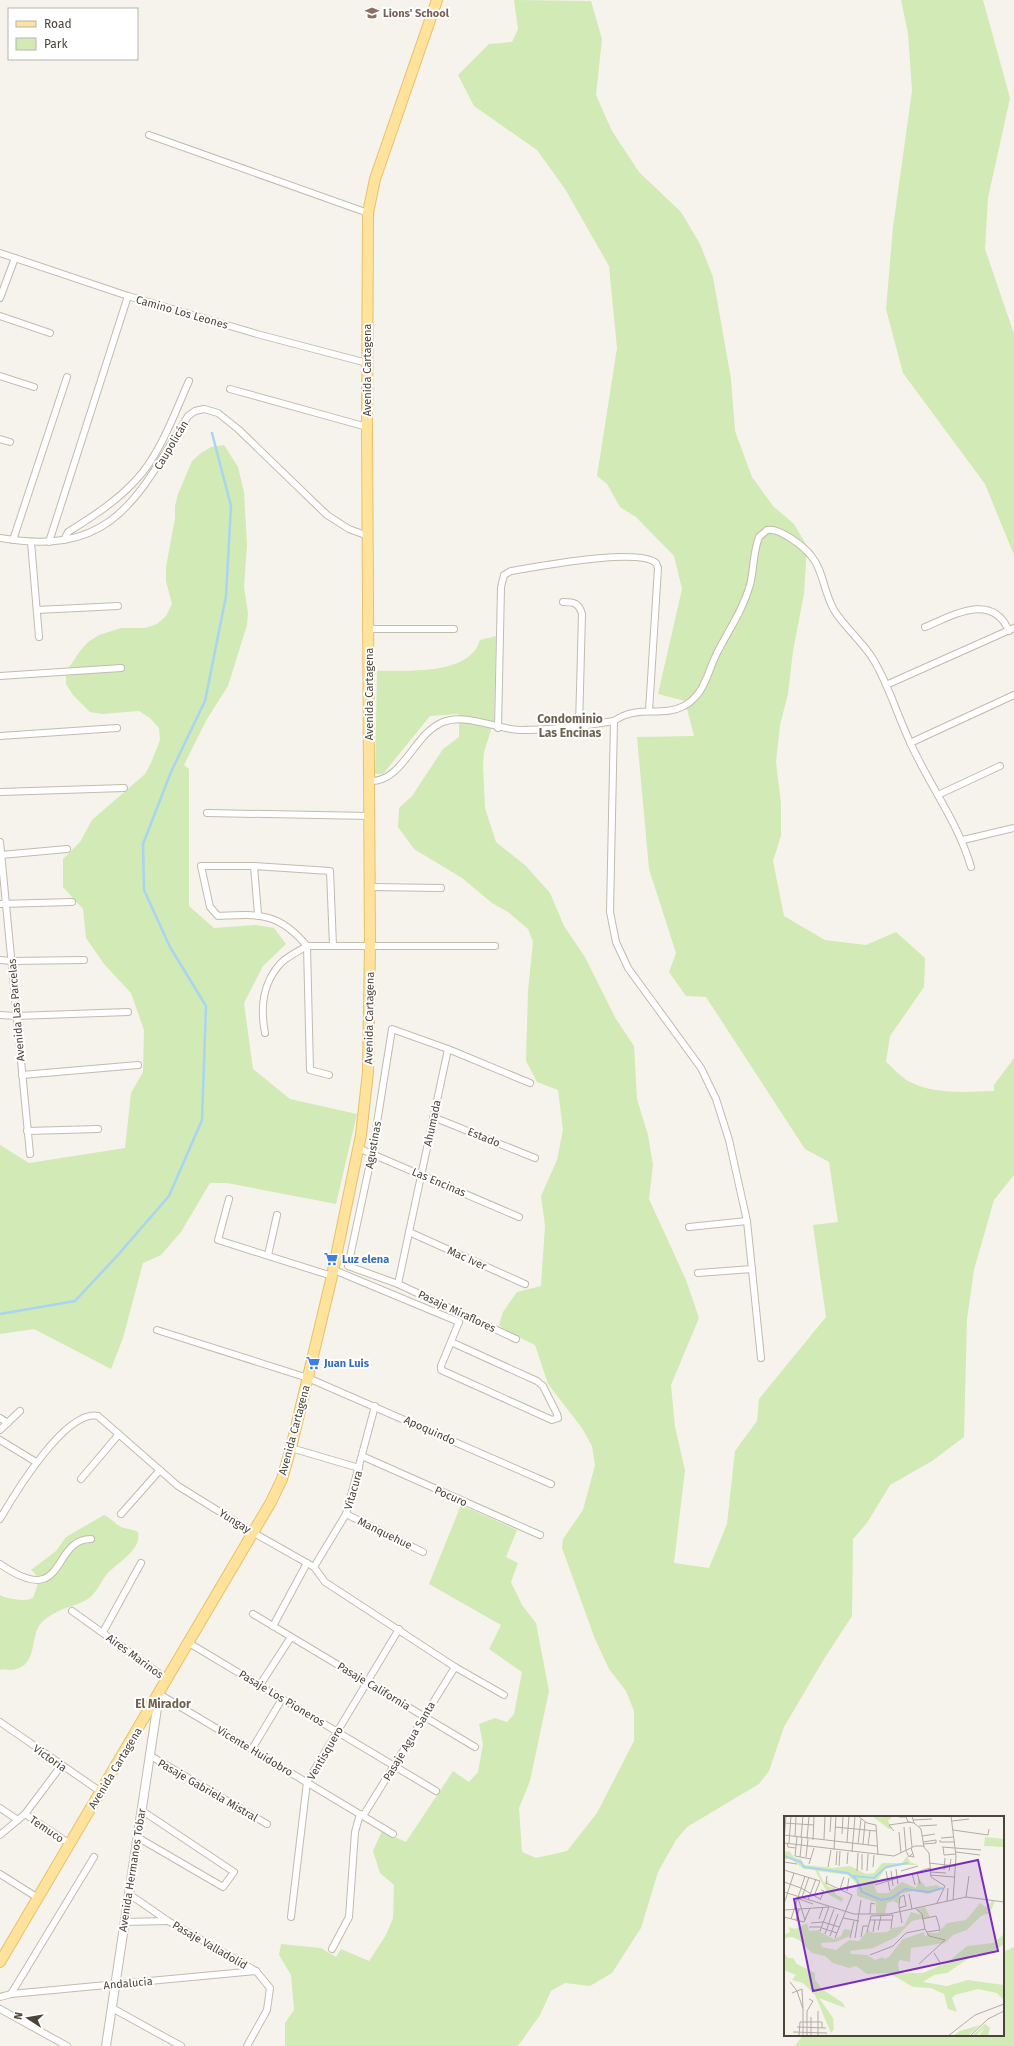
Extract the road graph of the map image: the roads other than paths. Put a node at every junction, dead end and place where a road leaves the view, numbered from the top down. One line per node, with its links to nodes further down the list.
1 (436, 0): 3 (main road, Avenida Cartagena)
2 (149, 135): 3 (street)
3 (368, 213): 10 (main road, Avenida Cartagena)
4 (0, 253): 5 (street, Camino Los Leones)
5 (15, 258): 6 (street, Camino Los Leones); 7 (street)
6 (128, 296): 10 (street, Camino Los Leones); 24 (street)
7 (0, 298)
8 (0, 316): 9 (street)
9 (50, 333)
10 (367, 363): 16 (main road, Avenida Cartagena)
11 (0, 376): 14 (street)
12 (67, 377): 21 (street)
13 (189, 381): 22 (street)
14 (34, 386)
15 (230, 389): 16 (street)
16 (367, 427): 19 (main road, Avenida Cartagena)
17 (0, 439): 18 (street)
18 (10, 442)
19 (368, 536): 22 (street, Caupolicán); 29 (main road, Avenida Cartagena)
20 (0, 538): 21 (street, Caupolicán)
21 (13, 540): 23 (street, Caupolicán)
22 (64, 540): 24 (street, Caupolicán)
23 (31, 542): 24 (street, Caupolicán); 27 (street)
24 (49, 542)
25 (563, 602): 39 (street)
26 (118, 606): 27 (street)
27 (37, 610): 32 (street)
28 (924, 628): 31 (street)
29 (369, 629): 30 (street); 45 (main road, Avenida Cartagena)
30 (454, 629)
31 (1011, 630): 35 (street)
32 (39, 637)
33 (121, 668): 34 (street)
34 (0, 676)
35 (886, 685): 37 (street); 43 (street)
36 (1014, 694): 43 (street)
37 (649, 711): 38 (street); 41 (street)
38 (614, 721): 39 (street); 90 (street)
39 (579, 726): 41 (street)
40 (117, 728): 42 (street)
41 (498, 728): 45 (street)
42 (0, 736)
43 (910, 743): 48 (street)
44 (1000, 766): 48 (street)
45 (369, 781): 50 (main road, Avenida Cartagena)
46 (124, 788): 47 (street)
47 (0, 792)
48 (938, 795): 52 (street)
49 (207, 813): 50 (street)
50 (370, 816): 58 (main road, Avenida Cartagena)
51 (1014, 828): 52 (street)
52 (963, 840): 57 (street)
53 (0, 842): 55 (street, Avenida Las Parcelas)
54 (67, 849): 55 (street)
55 (1, 855): 61 (street, Avenida Las Parcelas)
56 (254, 866): 62 (street); 62 (street); 64 (street)
57 (971, 867)
58 (370, 887): 59 (street); 66 (main road, Avenida Cartagena)
59 (441, 888)
60 (72, 902): 61 (street)
61 (3, 905): 69 (street, Avenida Las Parcelas)
62 (258, 914): 63 (street)
63 (307, 946): 64 (street); 73 (street); 76 (street)
64 (333, 946): 66 (street)
65 (495, 946): 66 (street)
66 (370, 947): 82 (main road, Avenida Cartagena)
67 (0, 960): 69 (street)
68 (84, 960): 69 (street)
69 (11, 962): 72 (street, Avenida Las Parcelas)
70 (128, 1012): 72 (street)
71 (0, 1014): 72 (street)
72 (16, 1016): 77 (street, Avenida Las Parcelas)
73 (265, 1033)
74 (448, 1049): 78 (street); 79 (street, Ahumada); 84 (street, Agustinas)
75 (138, 1065): 77 (street)
76 (329, 1075)
77 (22, 1076): 81 (street, Avenida Las Parcelas)
78 (530, 1084)
79 (433, 1116): 85 (street, Estado); 86 (street, Ahumada)
80 (98, 1129): 81 (street)
81 (27, 1131): 83 (street, Avenida Las Parcelas)
82 (358, 1148): 84 (street, Las Encinas); 95 (main road, Avenida Cartagena)
83 (30, 1154)
84 (372, 1154): 86 (street, Las Encinas); 97 (street, Agustinas)
85 (535, 1158)
86 (422, 1175): 89 (street, Las Encinas); 92 (street, Ahumada)
87 (229, 1199): 93 (street)
88 (277, 1215): 93 (street)
89 (519, 1217)
90 (747, 1221): 91 (street); 94 (street)
91 (689, 1227)
92 (409, 1232): 97 (street, Ahumada); 98 (street, Mac Iver)
93 (268, 1255): 95 (street)
94 (752, 1269): 96 (street); 102 (street)
95 (333, 1273): 101 (street); 103 (main road, Avenida Cartagena)
96 (698, 1273)
97 (398, 1284): 100 (street, Pasaje Miraflores)
98 (525, 1284)
99 (156, 1330): 103 (street, Apoquindo)
100 (516, 1339)
101 (451, 1342): 101 (street)
102 (761, 1358)
103 (308, 1378): 104 (street, Apoquindo); 111 (main road, Avenida Cartagena)
104 (375, 1406): 112 (street, Vitacura); 117 (street, Apoquindo)
105 (20, 1412): 107 (street)
106 (0, 1418): 107 (street)
107 (8, 1423): 108 (street)
108 (0, 1430)
109 (119, 1434): 113 (street, Yungay); 115 (street, Yungay); 116 (street)
110 (0, 1440): 113 (street)
111 (291, 1448): 114 (street); 121 (main road, Avenida Cartagena)
112 (362, 1456): 114 (street, Vitacura); 122 (street, Pocuro)
113 (36, 1462): 120 (street, Yungay)
114 (359, 1468): 119 (street, Vitacura)
115 (160, 1470): 118 (street); 121 (street, Yungay)
116 (81, 1479)
117 (551, 1484)
118 (121, 1514)
119 (346, 1514): 124 (street, Manquehue); 128 (street, Vitacura)
120 (0, 1519)
121 (254, 1533): 126 (street, Yungay); 135 (main road, Avenida Cartagena)
122 (540, 1535)
123 (91, 1539): 127 (street)
124 (423, 1552)
125 (141, 1563): 133 (street, Aires Marinos)
126 (307, 1563): 128 (street, Yungay); 131 (street)
127 (0, 1564)
128 (314, 1567): 132 (street, Yungay)
129 (72, 1611): 133 (street, Aires Marinos)
130 (254, 1614): 131 (street, Pasaje California)
131 (273, 1626): 134 (street, Pasaje California)
132 (399, 1629): 136 (street, Yungay); 138 (street, Ventisquero)
133 (104, 1632): 137 (street, Aires Marinos)
134 (291, 1636): 138 (street, Pasaje California); 139 (street)
135 (189, 1643): 137 (main road, Avenida Cartagena); 139 (street, Pasaje Los Pioneros)
136 (455, 1667): 141 (street, Yungay); 143 (street, Pasaje Agua Santa)
137 (168, 1679): 140 (main road, Avenida Cartagena)
138 (367, 1682): 143 (street, Pasaje California); 145 (street, Ventisquero)
139 (260, 1685): 142 (street, Pasaje Los Pioneros)
140 (159, 1694): 147 (street, Vicente Huidobro); 148 (street, Avenida Hermanos Tobar); 153 (main road, Avenida Cartagena)
141 (504, 1695)
142 (282, 1699): 145 (street, Pasaje Los Pioneros); 147 (street)
143 (424, 1716): 146 (street, Pasaje California); 150 (street, Pasaje Agua Santa)
144 (0, 1722): 149 (street, Victoria)
145 (337, 1731): 150 (street, Pasaje Los Pioneros); 151 (street, Ventisquero)
146 (476, 1747)
147 (252, 1749): 151 (street, Vicente Huidobro)
148 (149, 1755): 155 (street, Avenida Hermanos Tobar); 159 (street, Pasaje Gabriela Mistral)
149 (61, 1766): 153 (street, Victoria); 156 (street)
150 (395, 1766): 152 (street, Pasaje Los Pioneros); 157 (street, Pasaje Agua Santa)
151 (307, 1782): 157 (street, Vicente Huidobro); 168 (street, Ventisquero)
152 (436, 1790)
153 (101, 1792): 163 (main road, Avenida Cartagena)
154 (0, 1808): 158 (street, Temuco)
155 (141, 1810): 162 (street, Avenida Hermanos Tobar); 162 (street)
156 (25, 1814): 158 (street); 163 (street, Temuco)
157 (362, 1815): 160 (street, Vicente Huidobro); 171 (street, Pasaje Agua Santa)
158 (18, 1820): 161 (street)
159 (267, 1824)
160 (393, 1834)
161 (0, 1835)
162 (137, 1837): 166 (street, Avenida Hermanos Tobar)
163 (70, 1844): 167 (main road, Avenida Cartagena)
164 (94, 1857): 175 (street)
165 (0, 1874): 167 (street)
166 (128, 1894): 169 (street, Pasaje Valladolid); 170 (street, Avenida Hermanos Tobar)
167 (38, 1898): 172 (main road, Avenida Cartagena)
168 (291, 1917)
169 (168, 1921): 170 (street); 173 (street, Pasaje Valladolid)
170 (124, 1922): 174 (street, Avenida Hermanos Tobar)
171 (332, 1949)
172 (1, 1956)
173 (256, 1971): 174 (street, Andalucia); 184 (street, Pasaje Valladolid)
174 (115, 1984): 175 (street, Andalucia); 177 (street, Avenida Hermanos Tobar)
175 (12, 1994): 176 (street, Andalucia)
176 (0, 1997)
177 (112, 2008): 182 (street, Avenida Hermanos Tobar); 183 (street)
178 (0, 2009): 179 (street)
179 (54, 2039): 180 (street); 181 (street)
180 (50, 2046)
181 (67, 2046)
182 (106, 2046)
183 (181, 2046)
184 (247, 2046)

